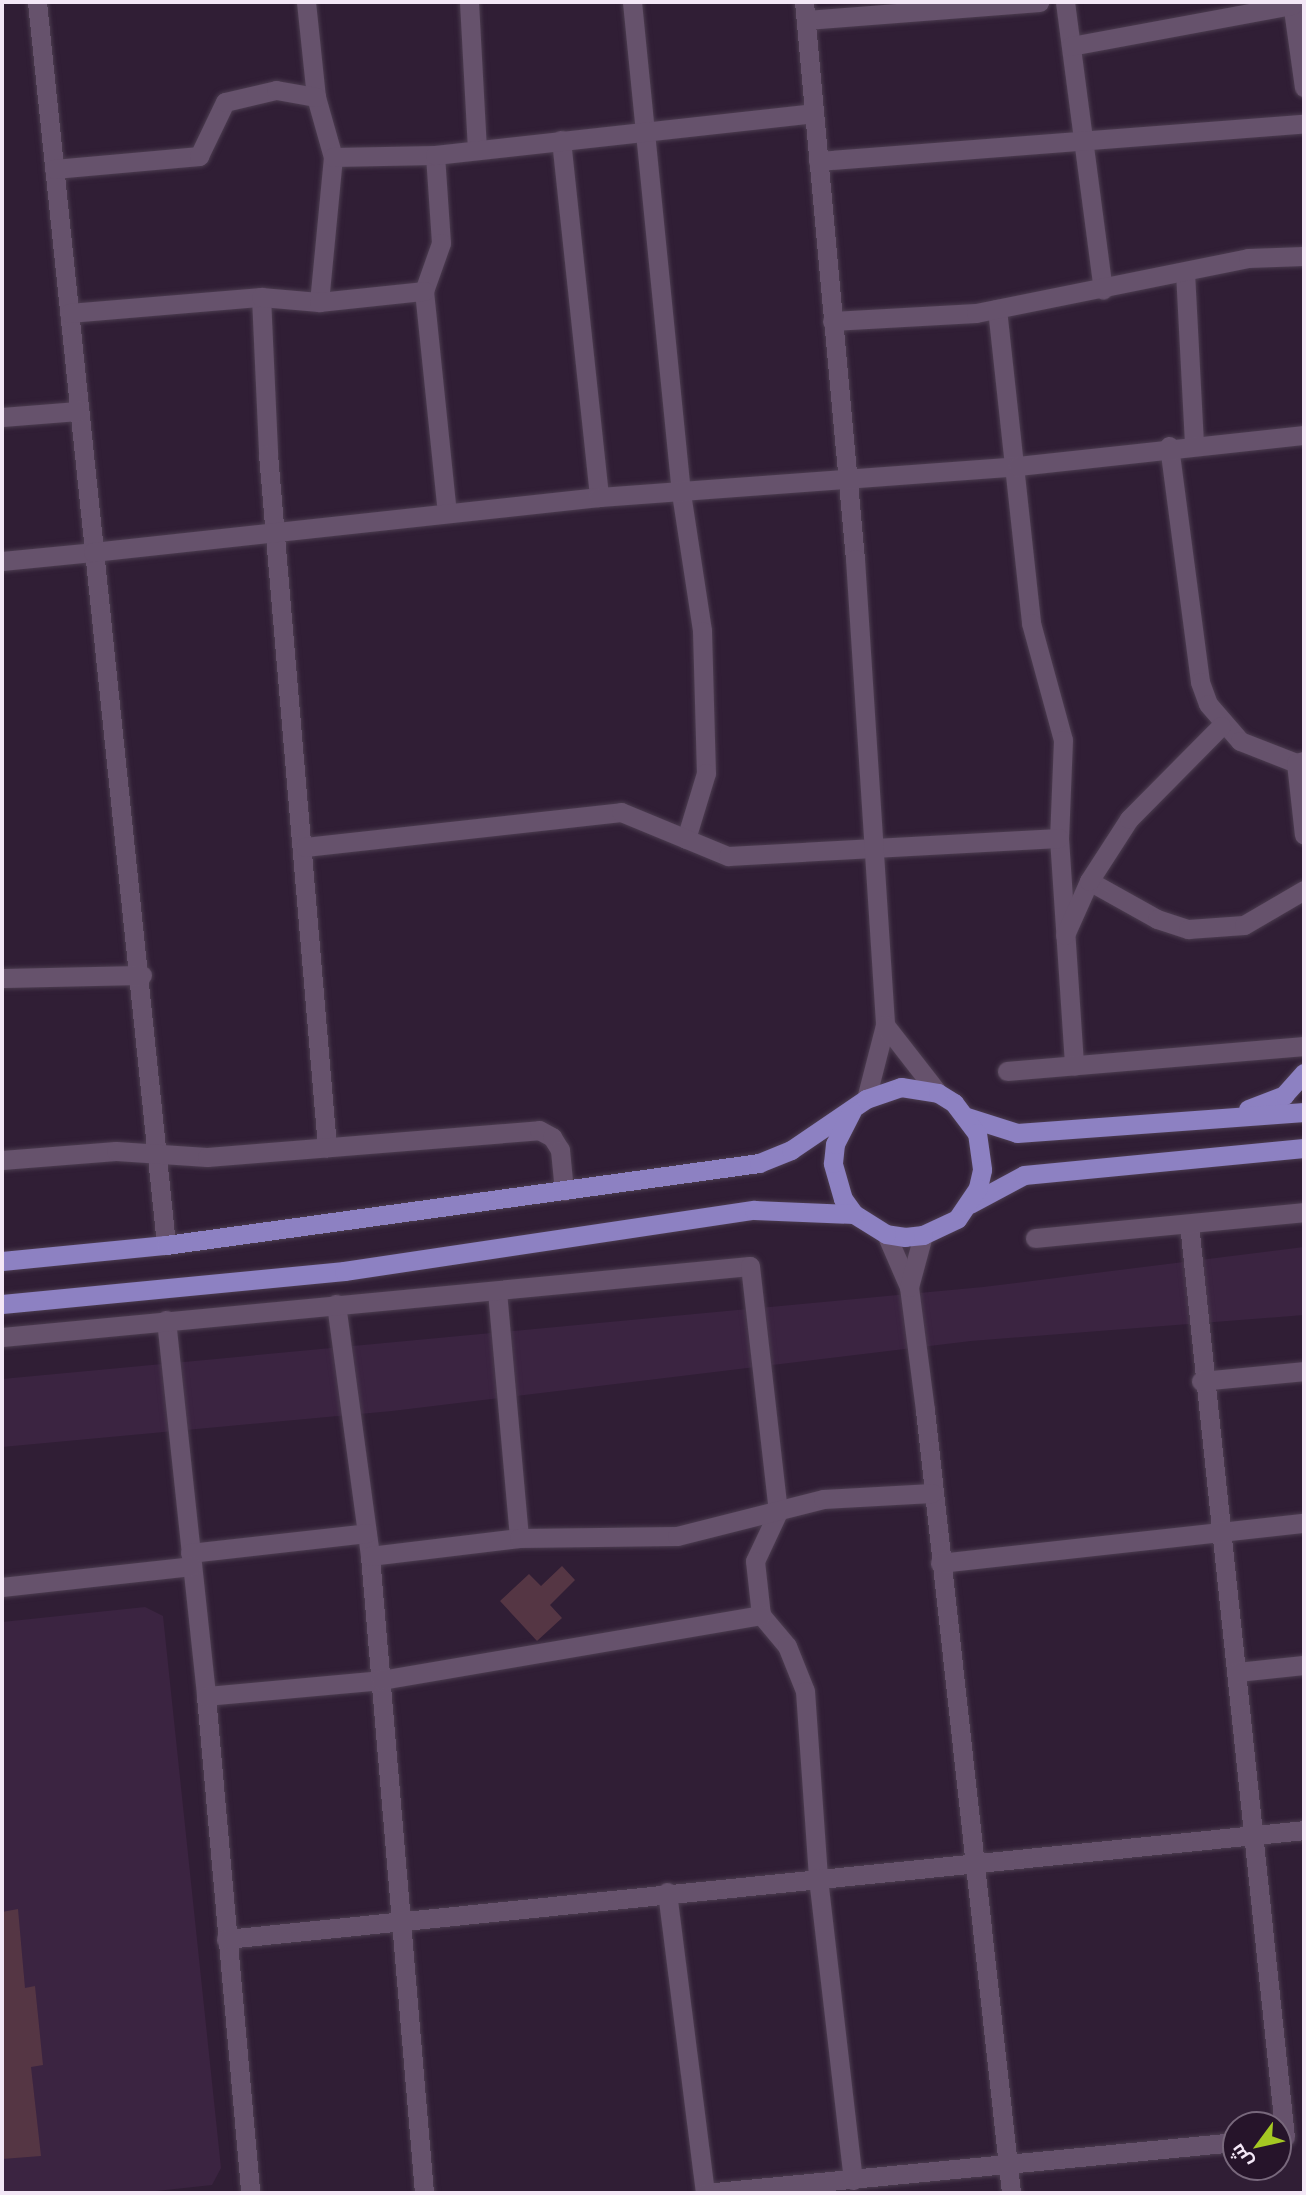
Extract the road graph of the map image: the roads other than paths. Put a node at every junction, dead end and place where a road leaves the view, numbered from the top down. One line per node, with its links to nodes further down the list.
1 (37, 2): 21 (street)
2 (306, 2): 11 (street)
3 (469, 2): 17 (street)
4 (632, 2): 14 (street)
5 (1039, 2): 8 (street)
6 (1065, 2): 9 (street)
7 (1292, 3): 9 (street); 10 (street)
8 (805, 11): 12 (street)
9 (1071, 46): 16 (street)
10 (1304, 87)
11 (316, 97): 19 (street); 21 (street)
12 (813, 113): 14 (street); 20 (street)
13 (1304, 124): 16 (street)
14 (647, 131): 15 (street); 38 (street)
15 (561, 140): 17 (street); 39 (street)
16 (1084, 145): 20 (street); 24 (street)
17 (477, 150): 18 (street)
18 (435, 155): 19 (street); 25 (street)
19 (333, 157): 27 (street)
20 (818, 161): 30 (street)
21 (54, 169): 29 (street)
22 (1304, 256): 23 (street)
23 (1185, 272): 24 (street); 34 (street)
24 (1103, 289): 28 (street)
25 (424, 291): 27 (street); 40 (street)
26 (261, 297): 27 (street); 29 (street); 41 (street)
27 (319, 302)
28 (997, 309): 30 (street); 36 (street)
29 (69, 313): 31 (street)
30 (832, 321): 37 (street)
31 (78, 411): 32 (street); 42 (street)
32 (2, 417)
33 (1304, 435): 34 (street)
34 (1194, 444): 35 (street)
35 (1169, 446): 36 (street); 44 (street)
36 (1017, 466): 37 (street); 47 (street)
37 (845, 476): 38 (street); 50 (street)
38 (681, 493): 39 (street); 48 (street)
39 (599, 497): 40 (street)
40 (447, 513): 41 (street)
41 (278, 533): 42 (street); 49 (street)
42 (93, 552): 43 (street); 54 (street)
43 (2, 561)
44 (1221, 726): 45 (street); 51 (street)
45 (1300, 762): 46 (street)
46 (1304, 835)
47 (1059, 838): 50 (street); 53 (street)
48 (686, 839): 49 (street); 50 (street)
49 (305, 847): 66 (street)
50 (871, 847): 56 (street)
51 (1089, 881): 52 (street); 53 (street)
52 (1304, 890)
53 (1063, 940): 58 (street)
54 (142, 975): 55 (street); 68 (street)
55 (2, 978)
56 (885, 1024): 61 (street); 62 (street)
57 (1304, 1045): 58 (street)
58 (1074, 1066): 59 (street)
59 (1007, 1071)
60 (1304, 1073): 65 (main road)
61 (938, 1093): 62 (main road); 64 (main road)
62 (859, 1105): 70 (main road); 73 (main road)
63 (1304, 1112): 65 (main road)
64 (967, 1117): 65 (main road); 71 (main road)
65 (1195, 1124)
66 (327, 1147): 68 (street); 70 (street)
67 (1304, 1148): 71 (main road)
68 (157, 1154): 69 (street); 78 (street)
69 (2, 1160)
70 (564, 1191): 78 (main road)
71 (969, 1205): 76 (main road)
72 (1304, 1212): 74 (street)
73 (854, 1214): 75 (main road); 82 (main road)
74 (1189, 1224): 77 (street); 87 (street)
75 (886, 1234): 76 (main road); 80 (street)
76 (923, 1235): 80 (street)
77 (1035, 1238)
78 (166, 1245): 79 (main road)
79 (2, 1261)
80 (909, 1287): 88 (street)
81 (497, 1291): 83 (street); 89 (street); 93 (street)
82 (2, 1304)
83 (336, 1304): 84 (street); 92 (street)
84 (166, 1320): 85 (street); 95 (street)
85 (2, 1337)
86 (1304, 1370): 87 (street)
87 (1201, 1381): 91 (street)
88 (932, 1493): 89 (street); 96 (street)
89 (778, 1512): 93 (street); 98 (street)
90 (1304, 1522): 91 (street)
91 (1222, 1532): 96 (street); 100 (street)
92 (367, 1533): 94 (street); 95 (street)
93 (519, 1538): 94 (street)
94 (370, 1556): 101 (street)
95 (191, 1560): 97 (street); 102 (street)
96 (940, 1563): 105 (street)
97 (2, 1587)
98 (761, 1615): 101 (street); 106 (street)
99 (1304, 1665): 100 (street)
100 (1237, 1672): 104 (street)
101 (381, 1680): 102 (street); 108 (street)
102 (206, 1696): 109 (street)
103 (1304, 1829): 104 (street)
104 (1255, 1835): 105 (street); 110 (street)
105 (974, 1863): 106 (street); 112 (street)
106 (818, 1878): 107 (street); 113 (street)
107 (667, 1892): 108 (street); 114 (street)
108 (397, 1922): 109 (street); 116 (street)
109 (226, 1939): 115 (street)
110 (1279, 2111)
111 (1222, 2143): 112 (street)
112 (1008, 2165): 113 (street); 117 (street)
113 (853, 2180): 114 (street)
114 (818, 2189)
115 (250, 2193)
116 (424, 2193)
117 (1011, 2193)

